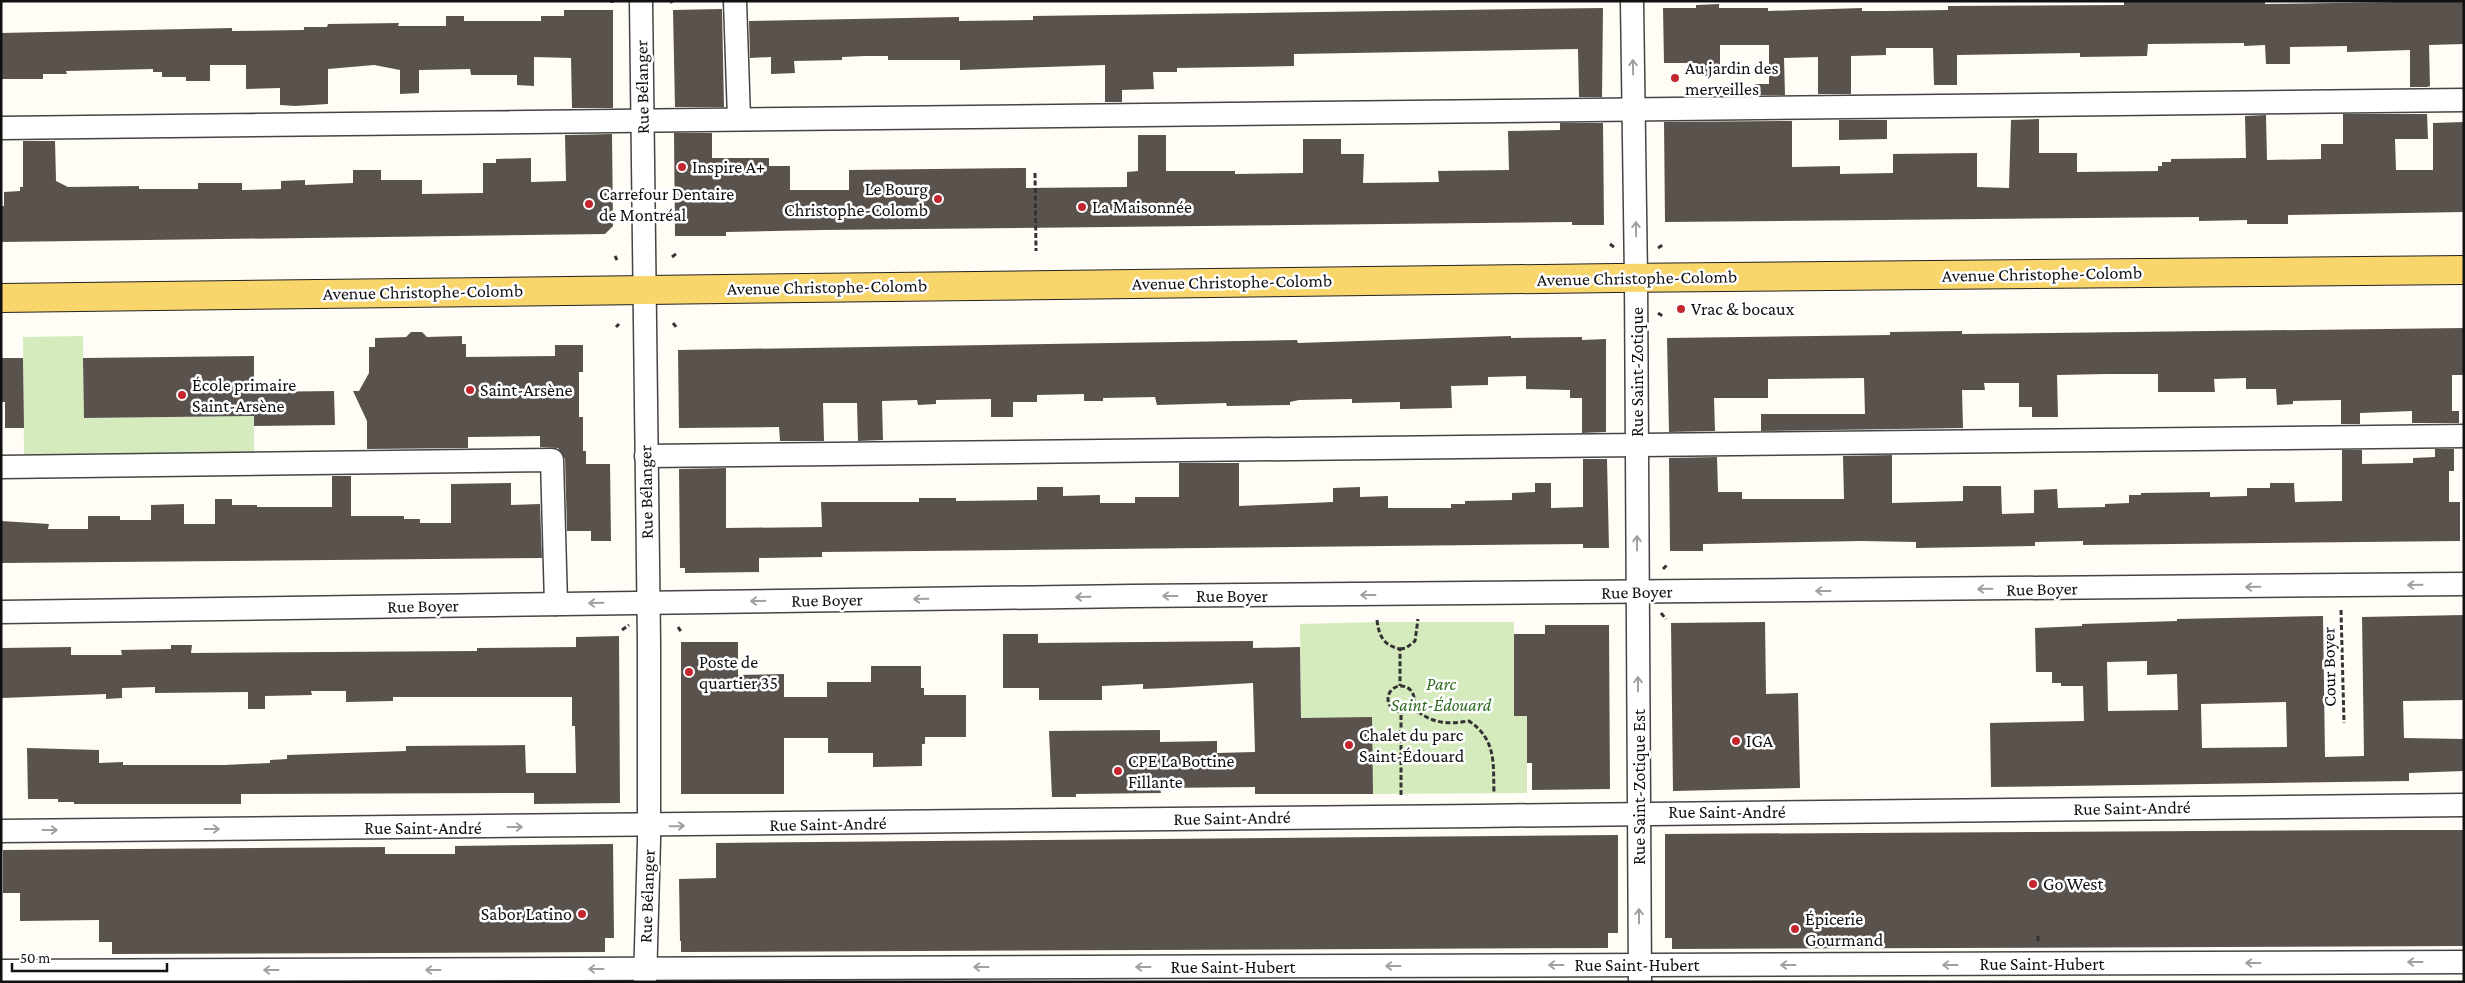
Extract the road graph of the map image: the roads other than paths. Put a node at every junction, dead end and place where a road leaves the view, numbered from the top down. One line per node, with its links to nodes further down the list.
1 (641, 1): 7 (street, Rue Bélanger)
2 (735, 1): 6 (street)
3 (1632, 1): 5 (street, Rue Saint-Zotique, one-way to 3)
4 (2464, 100): 5 (street)
5 (1634, 110): 6 (street); 10 (street, Rue Saint-Zotique, one-way to 5)
6 (739, 119): 7 (street)
7 (643, 122): 8 (street); 11 (street, Rue Bélanger)
8 (1, 128)
9 (2464, 270): 10 (main road, Avenue Christophe-Colomb)
10 (1636, 278): 11 (main road, Avenue Christophe-Colomb); 14 (street, Rue Saint-Zotique)
11 (645, 291): 12 (main road, Avenue Christophe-Colomb); 15 (street, Rue Bélanger)
12 (1, 298)
13 (2464, 436): 14 (street)
14 (1637, 445): 15 (street); 18 (street, Rue Saint-Zotique, one-way to 14)
15 (646, 456): 19 (street, Rue Bélanger)
16 (1, 467): 20 (street)
17 (2464, 584): 18 (street, Rue Boyer, one-way to 18)
18 (1638, 592): 19 (street, Rue Boyer, one-way to 19); 23 (street, Rue Saint-Zotique Est, one-way to 18)
19 (648, 602): 20 (street, Rue Boyer, one-way to 20); 24 (street, Rue Bélanger)
20 (556, 604): 21 (street, Rue Boyer)
21 (1, 612)
22 (2464, 805): 23 (street, Rue Saint-André)
23 (1639, 813): 24 (street, Rue Saint-André, one-way to 23); 28 (street, Rue Saint-Zotique Est, one-way to 23)
24 (649, 827): 25 (street, Rue Saint-André, one-way to 24); 29 (street, Rue Bélanger)
25 (1, 831)
26 (2464, 962): 28 (street, Rue Saint-Hubert, one-way to 28)
27 (1, 971): 29 (street, Rue Saint-Hubert, one-way to 27)
28 (1640, 973): 29 (street, Rue Saint-Hubert, one-way to 29)
29 (645, 975)

